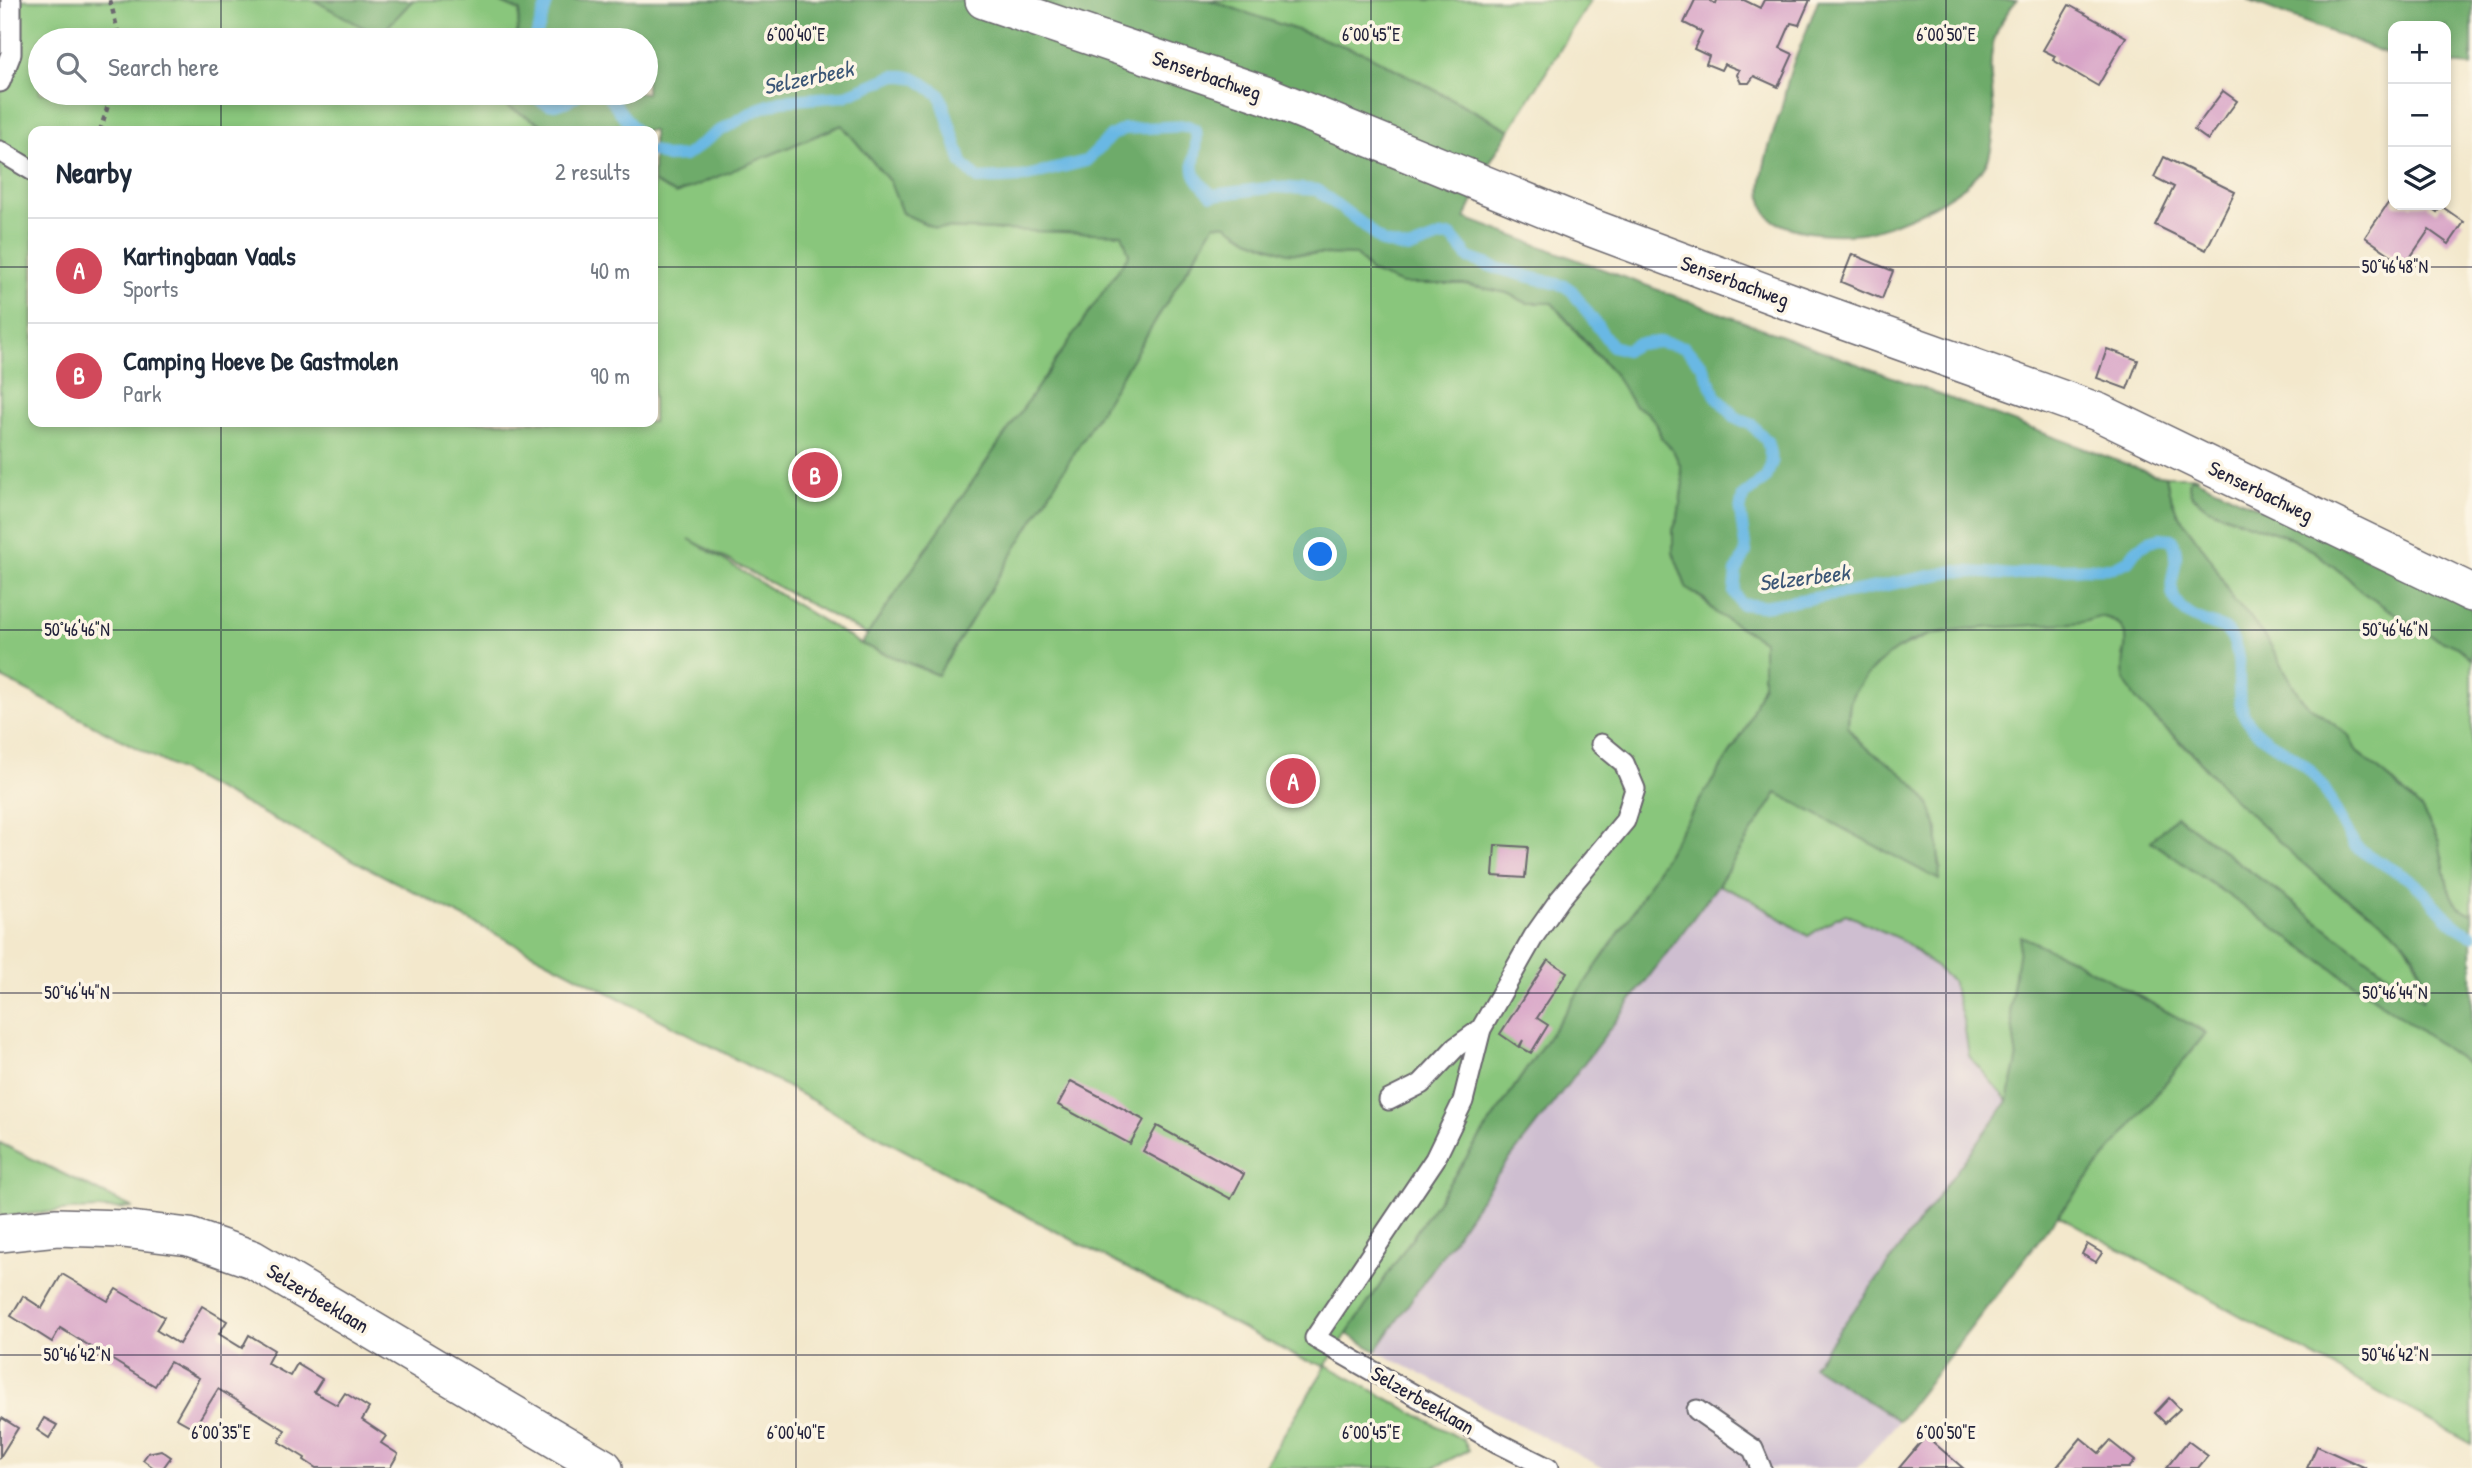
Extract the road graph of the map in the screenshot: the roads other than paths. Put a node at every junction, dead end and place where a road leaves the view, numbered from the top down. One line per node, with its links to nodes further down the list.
1 (11, 0): 3 (lane)
2 (984, 0): 6 (street, Senserbachweg)
3 (0, 82)
4 (0, 151): 5 (lane)
5 (28, 168)
6 (2472, 593)
7 (1601, 744): 8 (lane)
8 (1480, 1029): 9 (lane); 13 (lane, Selzerbeeklaan)
9 (1389, 1100)
10 (0, 1233): 12 (street, Selzerbeeklaan)
11 (1697, 1409): 14 (lane)
12 (604, 1468)
13 (1548, 1468)
14 (1761, 1468)

